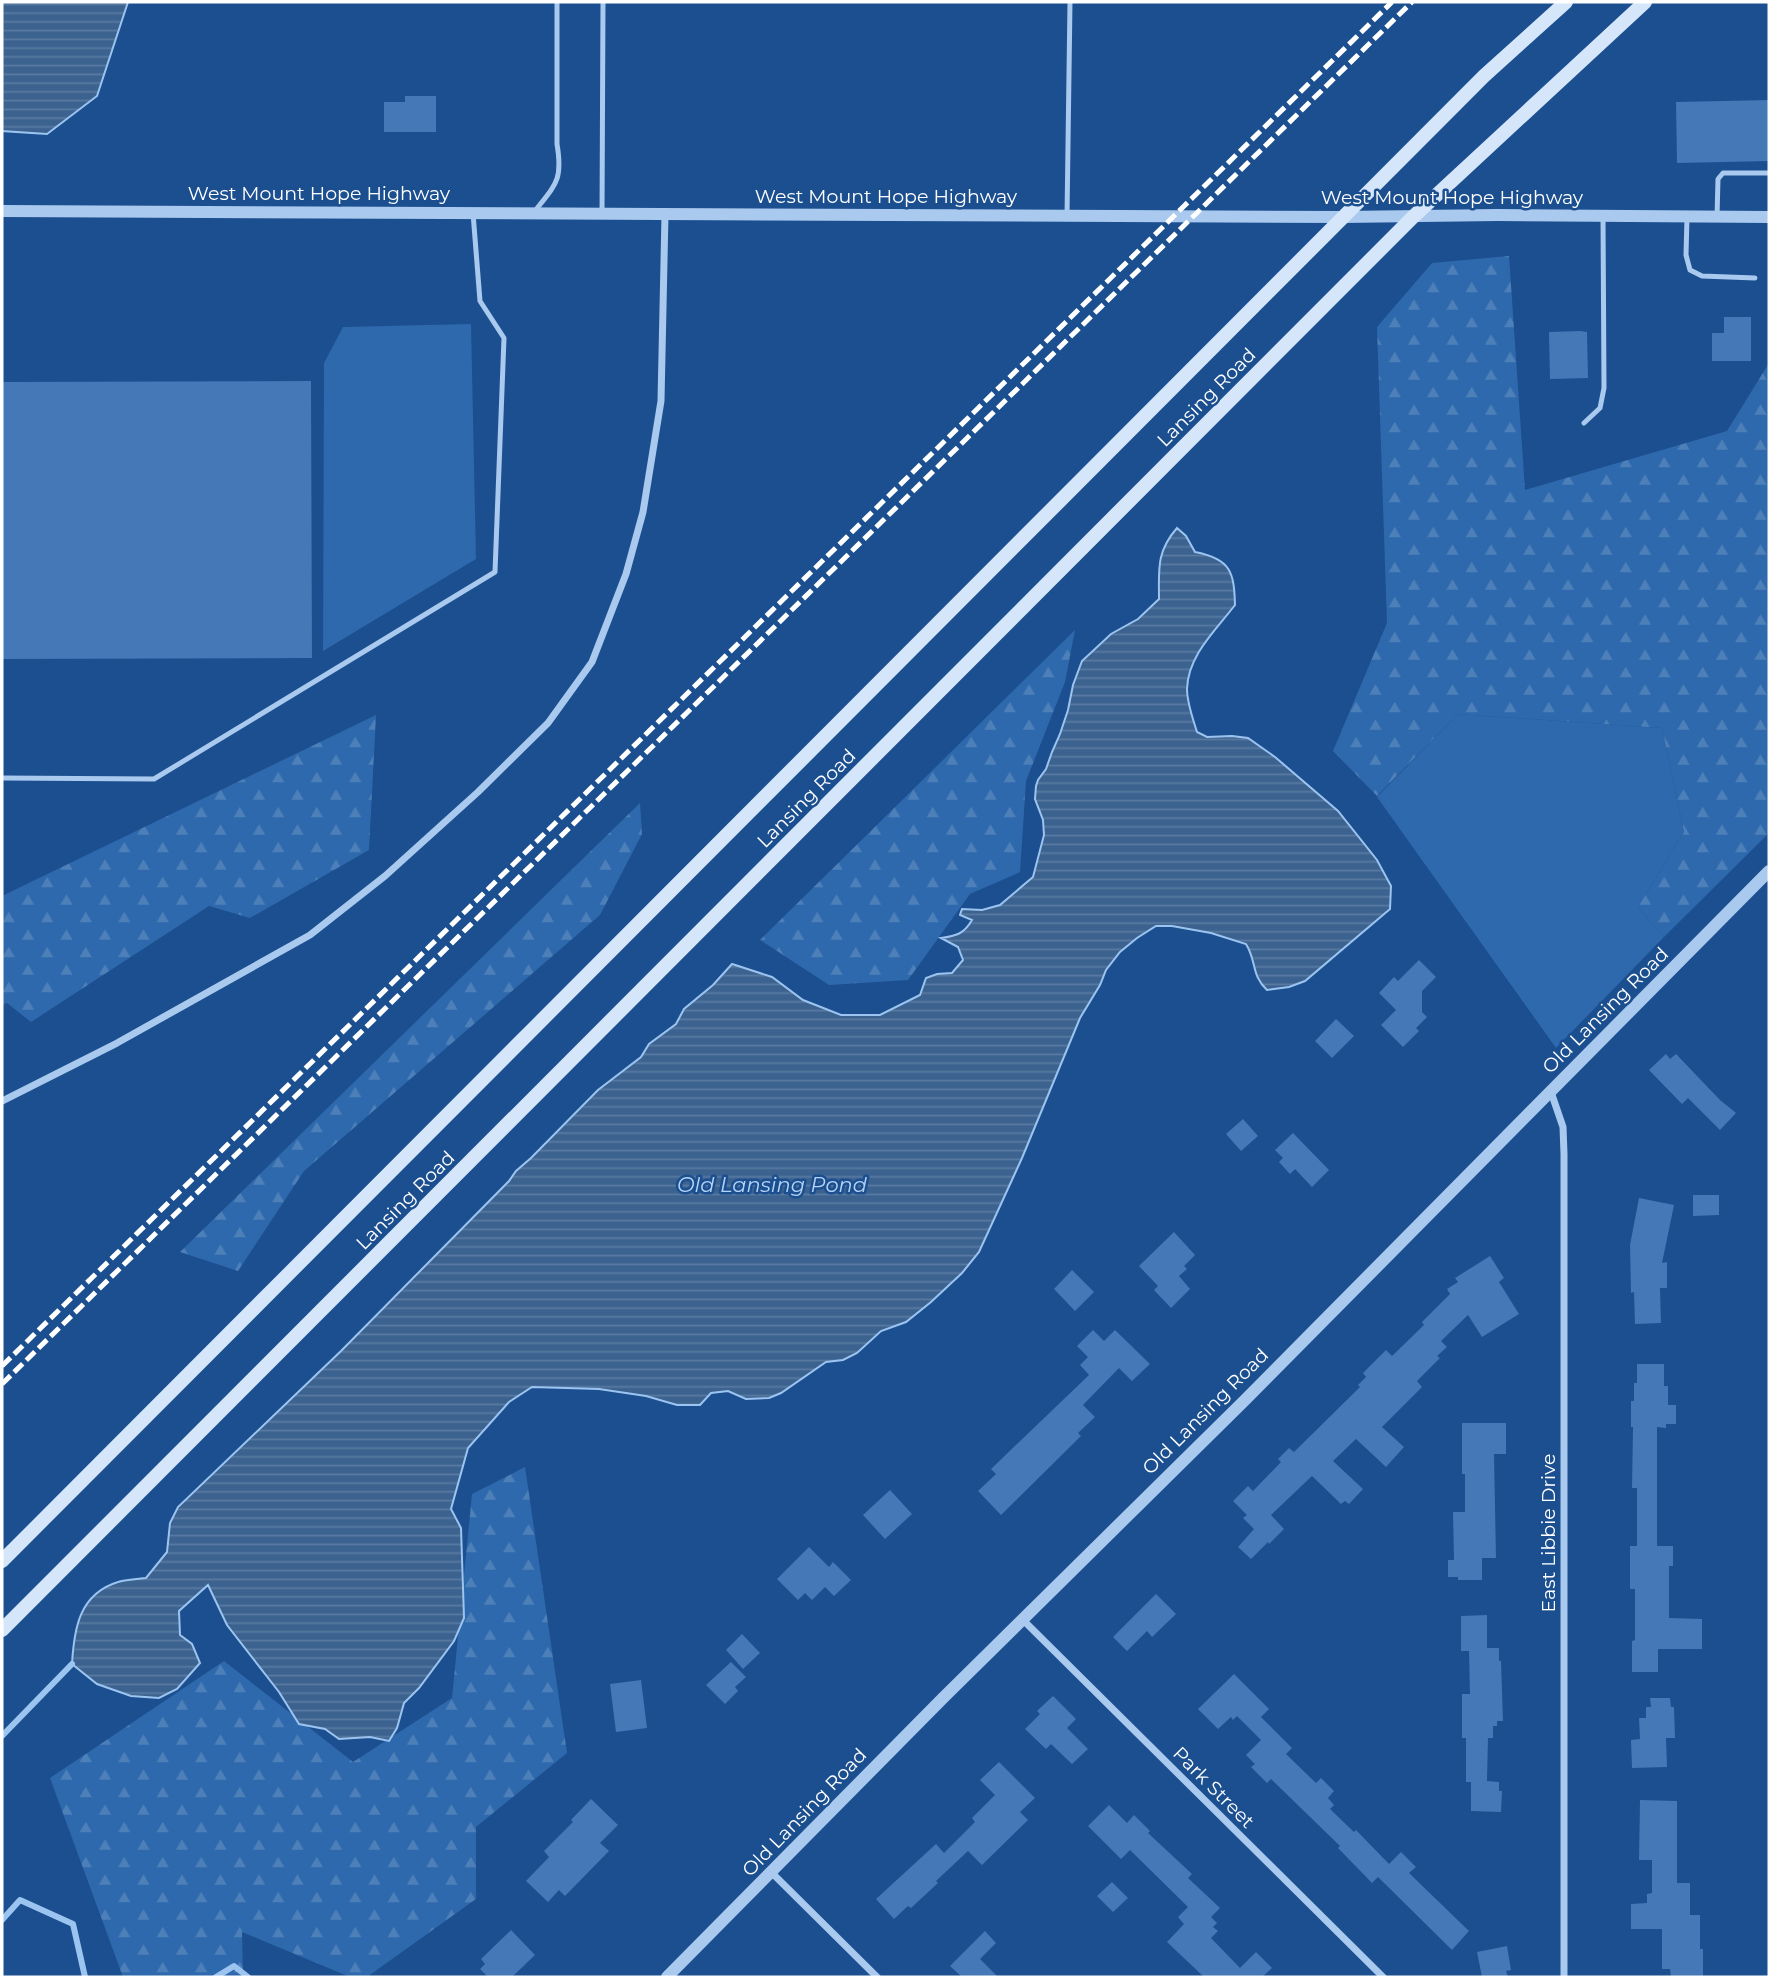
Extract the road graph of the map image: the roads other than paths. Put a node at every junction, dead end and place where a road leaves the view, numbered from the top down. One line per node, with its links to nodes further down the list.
1 (557, 2): 9 (lane)
2 (603, 2): 10 (lane)
3 (1070, 2): 12 (lane)
4 (1566, 2): 15 (main road, Lansing Road)
5 (1645, 2): 13 (main road, Lansing Road)
6 (1769, 173): 17 (lane)
7 (2, 211): 8 (street, West Mount Hope Highway)
8 (473, 213): 9 (street, West Mount Hope Highway); 21 (lane)
9 (533, 214): 10 (street, West Mount Hope Highway)
10 (602, 214): 11 (street, West Mount Hope Highway)
11 (665, 215): 12 (street, West Mount Hope Highway); 24 (street)
12 (1067, 216): 15 (street, West Mount Hope Highway)
13 (1414, 216): 14 (street, West Mount Hope Highway); 15 (street, West Mount Hope Highway); 27 (main road, Lansing Road)
14 (1603, 216): 16 (street, West Mount Hope Highway); 20 (lane)
15 (1343, 217): 25 (main road, Lansing Road)
16 (1687, 217): 17 (street, West Mount Hope Highway); 19 (lane)
17 (1717, 217): 18 (street, West Mount Hope Highway)
18 (1769, 218)
19 (1755, 278)
20 (1584, 423)
21 (2, 778)
22 (1769, 871): 23 (street, Old Lansing Road)
23 (1552, 1091): 26 (street, Old Lansing Road); 32 (street, East Libbie Drive)
24 (2, 1101)
25 (2, 1561)
26 (1022, 1619): 28 (street, Old Lansing Road); 31 (street, Park Street)
27 (2, 1630)
28 (771, 1872): 29 (street, Old Lansing Road); 30 (street)
29 (667, 1977)
30 (877, 1977)
31 (1383, 1977)
32 (1564, 1977)

